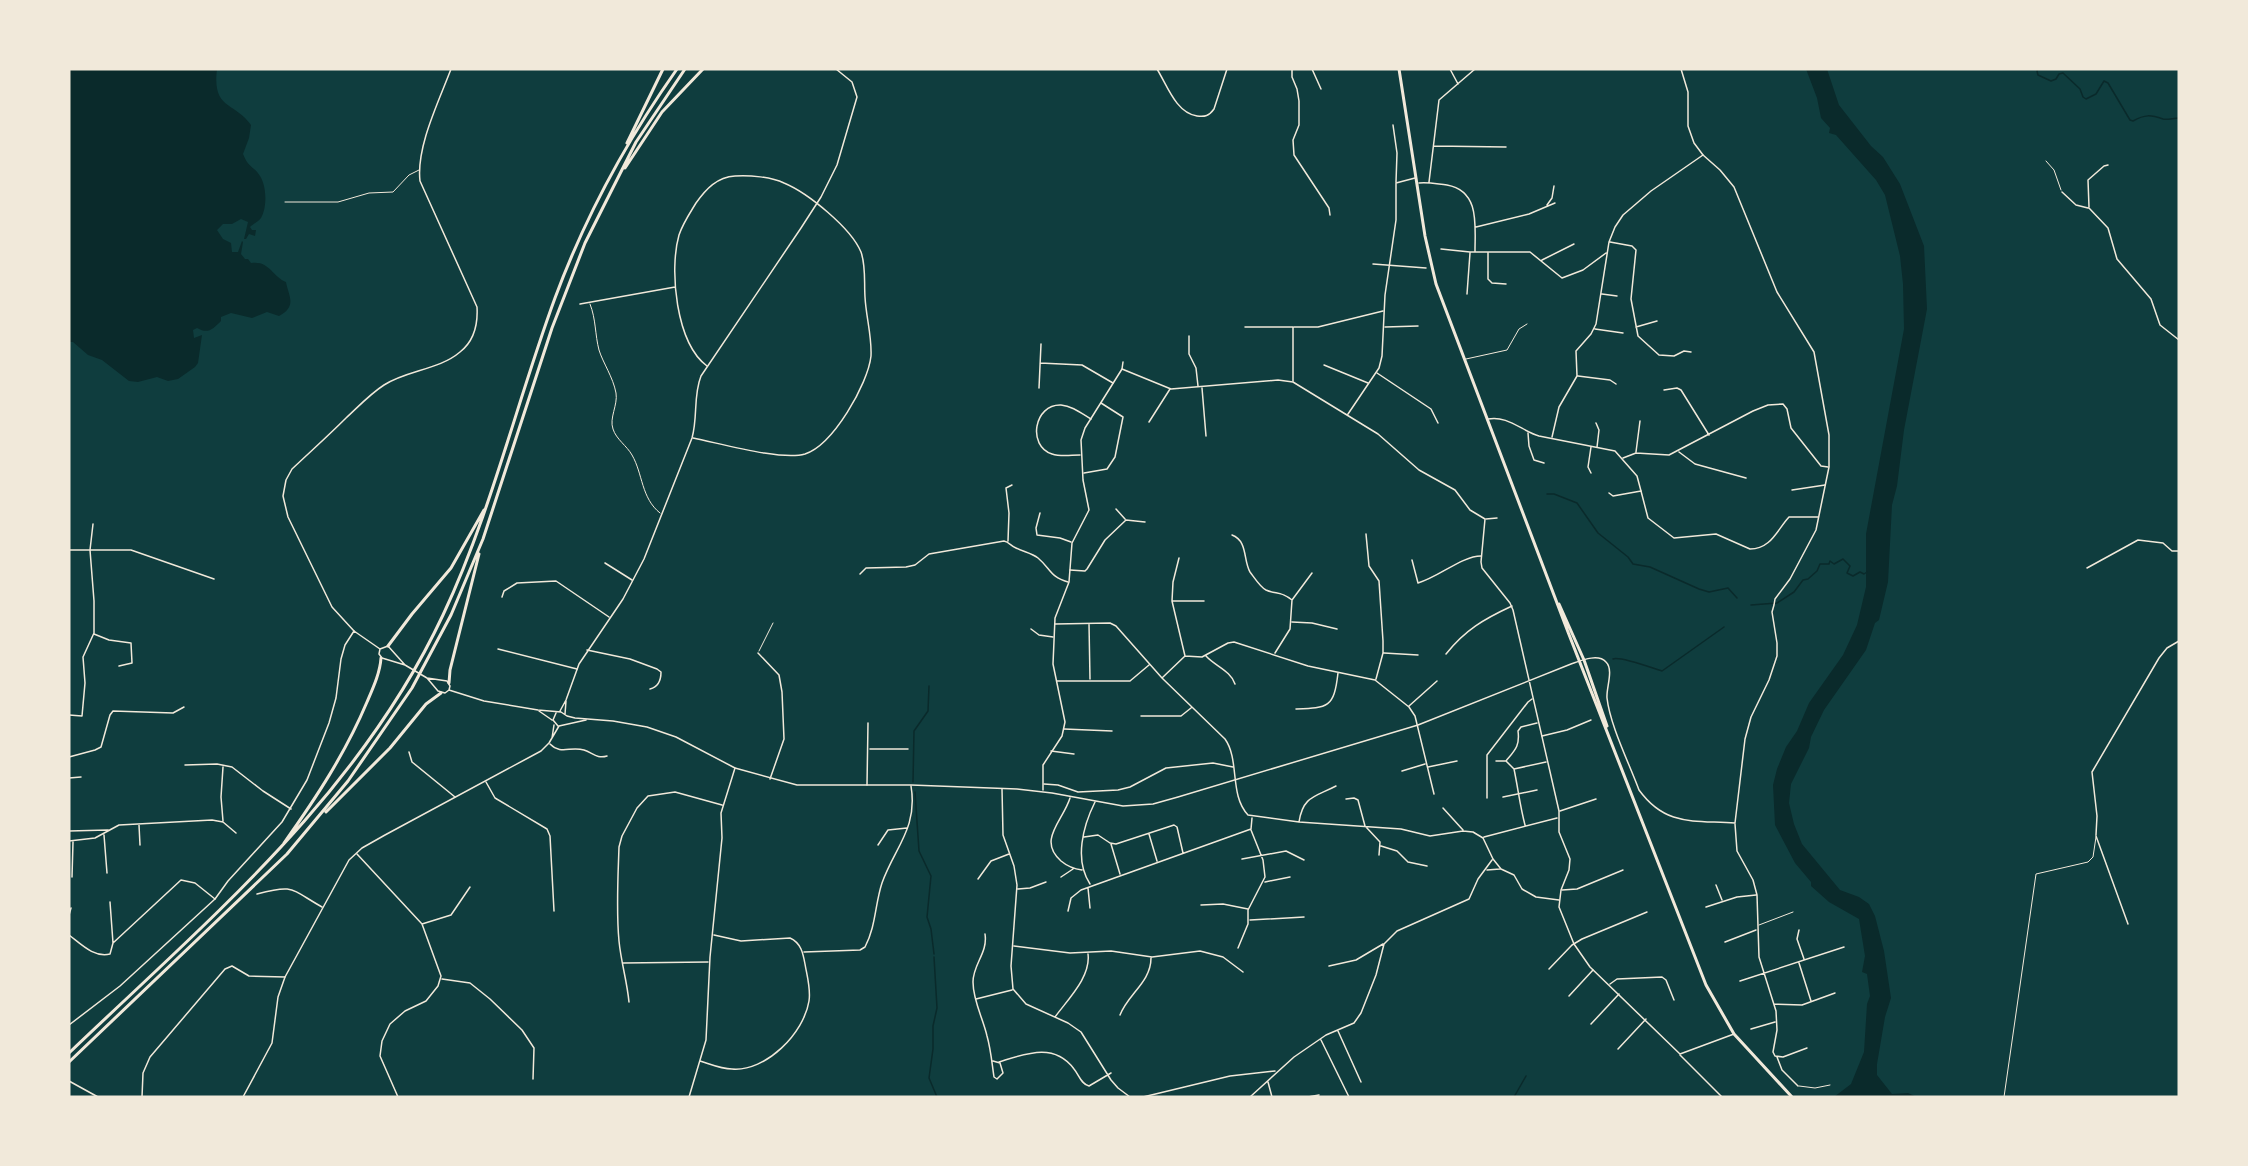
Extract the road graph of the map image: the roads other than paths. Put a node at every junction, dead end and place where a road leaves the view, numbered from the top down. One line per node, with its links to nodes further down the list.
1 (450, 69): 24 (street)
2 (663, 69): 25 (highway)
3 (676, 69): 25 (highway)
4 (685, 69): 31 (highway)
5 (703, 69): 31 (highway)
6 (836, 69): 15 (street)
7 (1157, 69): 8 (street)
8 (1227, 69)
9 (1292, 69): 38 (street)
10 (1312, 69): 17 (street)
11 (1399, 69): 26 (highway)
12 (1450, 69): 16 (street)
13 (1475, 69): 16 (street)
14 (1681, 69): 21 (street)
15 (841, 70): 35 (street)
16 (1458, 85): 19 (street)
17 (1321, 89)
18 (1393, 125): 28 (street)
19 (1433, 146): 20 (street); 27 (street)
20 (1506, 147)
21 (1703, 155): 40 (street); 109 (street)
22 (2046, 161): 32 (lane)
23 (2108, 165): 37 (street)
24 (419, 170): 33 (lane); 159 (street)
25 (613, 171): 118 (highway)
26 (1416, 178): 28 (street); 29 (highway)
27 (1429, 182): 29 (street); 39 (street)
28 (1396, 183): 49 (street)
29 (1416, 184): 72 (highway)
30 (1554, 186): 36 (street)
31 (611, 190): 130 (highway)
32 (2061, 192): 37 (street)
33 (285, 202)
34 (1555, 203): 36 (street)
35 (815, 204): 52 (street); 76 (street); 100 (street)
36 (1547, 206): 39 (street)
37 (2089, 208): 69 (street)
38 (1330, 215)
39 (1475, 227): 44 (street)
40 (1609, 242): 46 (street); 65 (street)
41 (1574, 244): 47 (street)
42 (1441, 249): 43 (street)
43 (1470, 252): 44 (street); 53 (street)
44 (1475, 252): 45 (street)
45 (1488, 252): 47 (street); 51 (street)
46 (1607, 253): 47 (street); 54 (street)
47 (1541, 261)
48 (1372, 264): 49 (street)
49 (1390, 265): 50 (street); 58 (street)
50 (1426, 268)
51 (1506, 284)
52 (676, 287): 56 (street); 76 (street)
53 (1467, 294)
54 (1601, 294): 55 (street); 66 (street)
55 (1617, 296)
56 (590, 303): 57 (street); 121 (lane)
57 (580, 304)
58 (1384, 311): 63 (street); 64 (street)
59 (1657, 321): 65 (street)
60 (1527, 324): 72 (lane)
61 (1418, 326): 64 (street)
62 (1245, 327): 63 (street)
63 (1293, 327): 80 (street)
64 (1384, 327): 78 (street)
65 (1635, 327): 71 (street)
66 (1594, 329): 67 (street); 79 (street)
67 (1623, 333)
68 (1190, 336): 84 (street)
69 (2179, 340)
70 (1041, 344): 74 (street)
71 (1691, 352)
72 (1464, 359): 92 (highway)
73 (1123, 362): 77 (street)
74 (1040, 363): 82 (street); 86 (street)
75 (1324, 365): 81 (street)
76 (707, 366): 100 (street)
77 (1122, 369): 82 (street); 87 (street)
78 (1376, 372): 81 (street); 95 (street)
79 (1577, 376): 83 (street); 101 (street)
80 (1293, 382): 85 (street); 90 (street)
81 (1369, 383): 90 (street)
82 (1113, 384): 89 (street)
83 (1616, 384)
84 (1198, 387): 85 (street); 87 (street)
85 (1202, 387): 99 (street)
86 (1039, 388)
87 (1171, 389): 94 (street)
88 (1664, 390): 98 (street)
89 (1101, 404): 91 (street); 111 (street)
90 (1347, 415): 124 (street)
91 (1090, 419): 106 (street); 106 (street)
92 (1487, 419): 97 (street); 175 (highway)
93 (1640, 421): 105 (street)
94 (1149, 422)
95 (1438, 423)
96 (1596, 423): 103 (street)
97 (1528, 433): 101 (street); 108 (street)
98 (1709, 435): 104 (street); 109 (street)
99 (1206, 436)
100 (692, 438): 121 (street)
101 (1552, 438): 102 (street)
102 (1591, 446): 103 (street); 110 (street)
103 (1597, 447): 107 (street)
104 (1678, 451): 105 (street); 112 (street)
105 (1636, 453): 107 (street)
106 (1081, 455): 111 (street)
107 (1623, 458): 116 (street)
108 (1544, 463)
109 (1829, 468): 113 (street)
110 (1591, 473)
111 (1083, 474): 132 (street)
112 (1746, 478)
113 (1826, 484): 115 (street); 122 (street)
114 (1012, 485): 131 (street)
115 (1792, 490)
116 (1641, 491): 117 (street); 122 (street)
117 (1608, 493)
118 (490, 498): 163 (highway); 290 (highway)
119 (1116, 509): 125 (street)
120 (1040, 513): 132 (street)
121 (662, 514): 145 (street)
122 (1819, 517): 267 (street)
123 (1497, 518): 124 (street)
124 (1485, 519): 136 (street)
125 (1126, 520): 126 (street); 141 (street)
126 (1145, 522)
127 (93, 524): 134 (street)
128 (1366, 534): 168 (street)
129 (1232, 535): 148 (street)
130 (483, 539): 188 (highway); 264 (highway)
131 (1008, 542): 143 (street); 146 (street)
132 (1072, 543): 141 (street)
133 (69, 550): 134 (street)
134 (90, 550): 144 (street); 160 (street)
135 (2179, 551): 140 (street)
136 (1481, 556): 138 (street); 151 (street)
137 (1179, 558): 150 (street)
138 (1412, 560)
139 (605, 562): 145 (street)
140 (2087, 568)
141 (1070, 570): 146 (street)
142 (1312, 573): 148 (street)
143 (860, 574)
144 (214, 579)
145 (633, 581): 152 (street)
146 (1069, 582): 156 (street)
147 (502, 597): 152 (street)
148 (1292, 600): 153 (street)
149 (1204, 601): 150 (street)
150 (1172, 602): 173 (street)
151 (1512, 606): 170 (street); 187 (street)
152 (610, 617): 166 (street)
153 (1292, 622): 158 (street); 169 (street)
154 (773, 623): 167 (lane)
155 (1089, 623): 156 (street); 176 (street); 185 (street)
156 (1055, 624): 161 (street)
157 (1031, 629): 161 (street)
158 (1337, 629)
159 (354, 631): 164 (street); 260 (street)
160 (94, 633): 178 (street); 201 (street)
161 (1053, 637): 184 (street)
162 (2179, 641): 279 (street)
163 (388, 646): 164 (street); 177 (street)
164 (380, 649): 174 (street)
165 (498, 649): 179 (street)
166 (587, 650): 179 (street); 190 (street)
167 (758, 653): 239 (street)
168 (1383, 653): 172 (street); 183 (street)
169 (1275, 654): 171 (street); 180 (street)
170 (1446, 654)
171 (1206, 655): 173 (street); 189 (street)
172 (1418, 655)
173 (1185, 656): 182 (street)
174 (381, 658): 177 (street); 290 (highway)
175 (1582, 661): 187 (street); 267 (street); 384 (highway)
176 (1149, 664): 182 (street); 185 (street)
177 (405, 665): 181 (street)
178 (119, 666)
179 (577, 669): 194 (street)
180 (1338, 672): 183 (street); 198 (street)
181 (427, 678): 188 (street); 192 (street)
182 (1162, 678): 196 (street)
183 (1376, 680): 197 (street)
184 (1056, 681): 185 (street); 213 (street)
185 (1090, 681)
186 (1437, 681): 197 (street)
187 (1528, 682): 193 (street); 211 (street)
188 (449, 683): 191 (street)
189 (1235, 684)
190 (650, 689)
191 (449, 690): 192 (street); 199 (street)
192 (441, 693): 264 (highway)
193 (1532, 699): 209 (street); 254 (street)
194 (566, 700): 200 (street); 202 (street)
195 (184, 707): 224 (street)
196 (1191, 707): 203 (street); 232 (street)
197 (1409, 707): 211 (street)
198 (1296, 709)
199 (538, 710): 200 (street); 204 (street)
200 (558, 712): 202 (street); 204 (street)
201 (69, 715)
202 (566, 715): 205 (street); 207 (street)
203 (1141, 716)
204 (553, 720): 210 (street)
205 (587, 720): 207 (street); 233 (street)
206 (1592, 720): 215 (street)
207 (566, 723): 212 (street)
208 (868, 723): 218 (street)
209 (1538, 723): 215 (street); 227 (street)
210 (555, 724): 212 (street); 216 (street)
211 (1418, 725): 229 (street); 240 (street)
212 (559, 726): 216 (street)
213 (1064, 729): 214 (street); 220 (street)
214 (1112, 731)
215 (1541, 736): 228 (street)
216 (552, 738): 217 (street)
217 (549, 743): 223 (street); 241 (street)
218 (868, 749): 219 (street); 244 (street)
219 (908, 749)
220 (1051, 751): 222 (street); 242 (street)
221 (409, 752): 253 (street)
222 (1074, 754)
223 (608, 756)
224 (69, 758)
225 (1457, 761): 234 (street)
226 (1496, 761): 227 (street)
227 (1506, 761): 235 (street)
228 (1547, 761): 235 (street); 261 (street)
229 (1425, 763): 234 (street); 236 (street)
230 (185, 765): 231 (street)
231 (224, 767): 260 (street); 265 (street)
232 (1234, 767): 240 (street); 242 (street)
233 (735, 768): 239 (street); 258 (street)
234 (1427, 768): 249 (street)
235 (1514, 769): 250 (street)
236 (1402, 771)
237 (81, 777): 238 (street)
238 (69, 778)
239 (770, 779): 244 (street)
240 (1236, 780): 257 (street); 262 (street)
241 (485, 782): 253 (street); 329 (street)
242 (1043, 784): 248 (street)
243 (911, 785): 244 (street); 246 (street); 271 (street)
244 (867, 786)
245 (1336, 786): 266 (street)
246 (1002, 788): 248 (street); 291 (street)
247 (1537, 790): 250 (street)
248 (1043, 791): 251 (street)
249 (1434, 794)
250 (1518, 794): 252 (street); 269 (street)
251 (1071, 796): 257 (street); 299 (street)
252 (1503, 797)
253 (456, 798): 288 (street)
254 (1487, 798)
255 (1346, 799): 270 (street)
256 (1596, 799): 261 (street)
257 (1095, 802): 280 (street)
258 (723, 806): 343 (street); 357 (street)
259 (1443, 808): 275 (street)
260 (291, 809): 319 (street)
261 (1559, 811): 263 (street)
262 (1252, 817): 266 (street); 272 (street)
263 (1559, 818): 269 (street); 316 (street)
264 (316, 821): 393 (highway)
265 (223, 822): 268 (street); 276 (street)
266 (1299, 822): 270 (street)
267 (1735, 823): 318 (street)
268 (139, 824): 273 (street); 285 (street)
269 (1525, 826): 281 (street)
270 (1365, 827): 275 (street); 287 (street)
271 (908, 828): 286 (street); 351 (street)
272 (1251, 829): 289 (street); 292 (street)
273 (108, 830): 274 (street); 278 (street)
274 (69, 831)
275 (1463, 831): 281 (street)
276 (236, 833)
277 (1148, 833): 284 (street); 289 (street); 297 (street)
278 (104, 834): 283 (street); 304 (street)
279 (2096, 835): 337 (street); 417 (lane)
280 (1083, 837): 284 (street); 301 (street)
281 (1483, 838): 294 (street)
282 (69, 840): 283 (street)
283 (73, 841): 307 (street)
284 (1110, 843): 305 (street)
285 (140, 845)
286 (878, 845)
287 (1381, 846): 293 (street); 298 (street)
288 (356, 853): 324 (street); 336 (street)
289 (1183, 853): 297 (street)
290 (276, 854): 388 (highway)
291 (1010, 854): 309 (street); 315 (street)
292 (1262, 855): 295 (street); 296 (street); 311 (street)
293 (1379, 855)
294 (1492, 859): 300 (street); 302 (street)
295 (1242, 860)
296 (1304, 860)
297 (1158, 862): 305 (street)
298 (1427, 866)
299 (1074, 868): 301 (street); 306 (street)
300 (1501, 869): 302 (street); 320 (street)
301 (1082, 870): 313 (street)
302 (1486, 870): 346 (street)
303 (1623, 870): 316 (street)
304 (107, 873)
305 (1120, 875): 313 (street)
306 (1060, 876)
307 (72, 877)
308 (1290, 877): 311 (street)
309 (978, 879)
310 (1046, 882): 315 (street)
311 (1264, 882): 328 (street)
312 (1716, 885): 321 (street)
313 (1089, 886): 326 (street); 330 (street)
314 (470, 887): 336 (street)
315 (1017, 889): 348 (street)
316 (1561, 890): 320 (street)
317 (258, 894): 324 (street)
318 (1757, 895): 321 (street); 338 (street)
319 (215, 899): 345 (street); 381 (street)
320 (1559, 900): 347 (street)
321 (1722, 901): 327 (street)
322 (110, 902): 345 (street)
323 (1201, 905): 328 (street)
324 (322, 907): 363 (street)
325 (70, 908): 333 (street)
326 (1090, 908)
327 (1706, 908)
328 (1248, 910): 335 (street)
329 (554, 911)
330 (1068, 911)
331 (1647, 912): 347 (street)
332 (1793, 912): 338 (lane)
333 (69, 915)
334 (1304, 917): 335 (street)
335 (1249, 920): 350 (street)
336 (422, 924): 364 (street)
337 (2128, 924)
338 (1757, 926): 339 (street)
339 (1757, 930): 344 (street); 362 (street)
340 (1799, 930): 354 (street)
341 (986, 934): 371 (street)
342 (69, 935): 345 (street)
343 (713, 935): 351 (street); 355 (street)
344 (1725, 942)
345 (113, 943)
346 (1384, 944): 358 (street); 383 (street)
347 (1574, 944): 359 (street); 360 (street)
348 (1013, 946): 352 (street); 367 (street)
349 (1844, 947): 354 (street)
350 (1238, 948)
351 (802, 952): 391 (street)
352 (1088, 953): 353 (street); 377 (street)
353 (1152, 957): 361 (street); 376 (street)
354 (1804, 960): 356 (street)
355 (709, 962): 357 (street); 391 (street)
356 (1799, 962): 362 (street); 374 (street)
357 (623, 963): 373 (street)
358 (1329, 966)
359 (1549, 969)
360 (1594, 970): 366 (street); 370 (street)
361 (1243, 972)
362 (1764, 974): 365 (street); 375 (street)
363 (285, 977): 405 (street); 406 (street)
364 (441, 979): 397 (street); 407 (street)
365 (1740, 981)
366 (1610, 985): 369 (street); 372 (street)
367 (1013, 989): 371 (street); 377 (street)
368 (1835, 993): 374 (street)
369 (1619, 994): 378 (street); 380 (street)
370 (1569, 996)
371 (976, 999): 392 (street)
372 (1674, 1000)
373 (629, 1002)
374 (1812, 1002): 375 (street)
375 (1773, 1004): 379 (street)
376 (1120, 1015)
377 (1054, 1017): 396 (street)
378 (1646, 1019): 387 (street); 389 (street)
379 (1776, 1022): 382 (street); 390 (street)
380 (1591, 1024)
381 (69, 1025)
382 (1751, 1029)
383 (1337, 1030): 385 (street); 400 (street)
384 (1734, 1034): 389 (street); 416 (highway)
385 (1320, 1039): 395 (street); 414 (street)
386 (1807, 1048): 390 (street)
387 (1618, 1049)
388 (69, 1053)
389 (1680, 1054): 415 (street)
390 (1777, 1057): 402 (street)
391 (700, 1061): 408 (street)
392 (993, 1061): 394 (street); 394 (street)
393 (69, 1062)
394 (998, 1062): 396 (street)
395 (1276, 1071): 398 (street); 410 (street)
396 (1109, 1074): 409 (street)
397 (533, 1079)
398 (1268, 1081): 411 (street); 412 (street)
399 (70, 1082): 404 (street)
400 (1361, 1082)
401 (1830, 1085): 402 (lane)
402 (1798, 1086)
403 (1319, 1095): 413 (street)
404 (98, 1097)
405 (142, 1097)
406 (243, 1097)
407 (398, 1097)
408 (689, 1097)
409 (1131, 1097)
410 (1143, 1097)
411 (1250, 1097)
412 (1272, 1097)
413 (1308, 1097)
414 (1348, 1097)
415 (1722, 1097)
416 (1792, 1097)
417 (2004, 1097)

